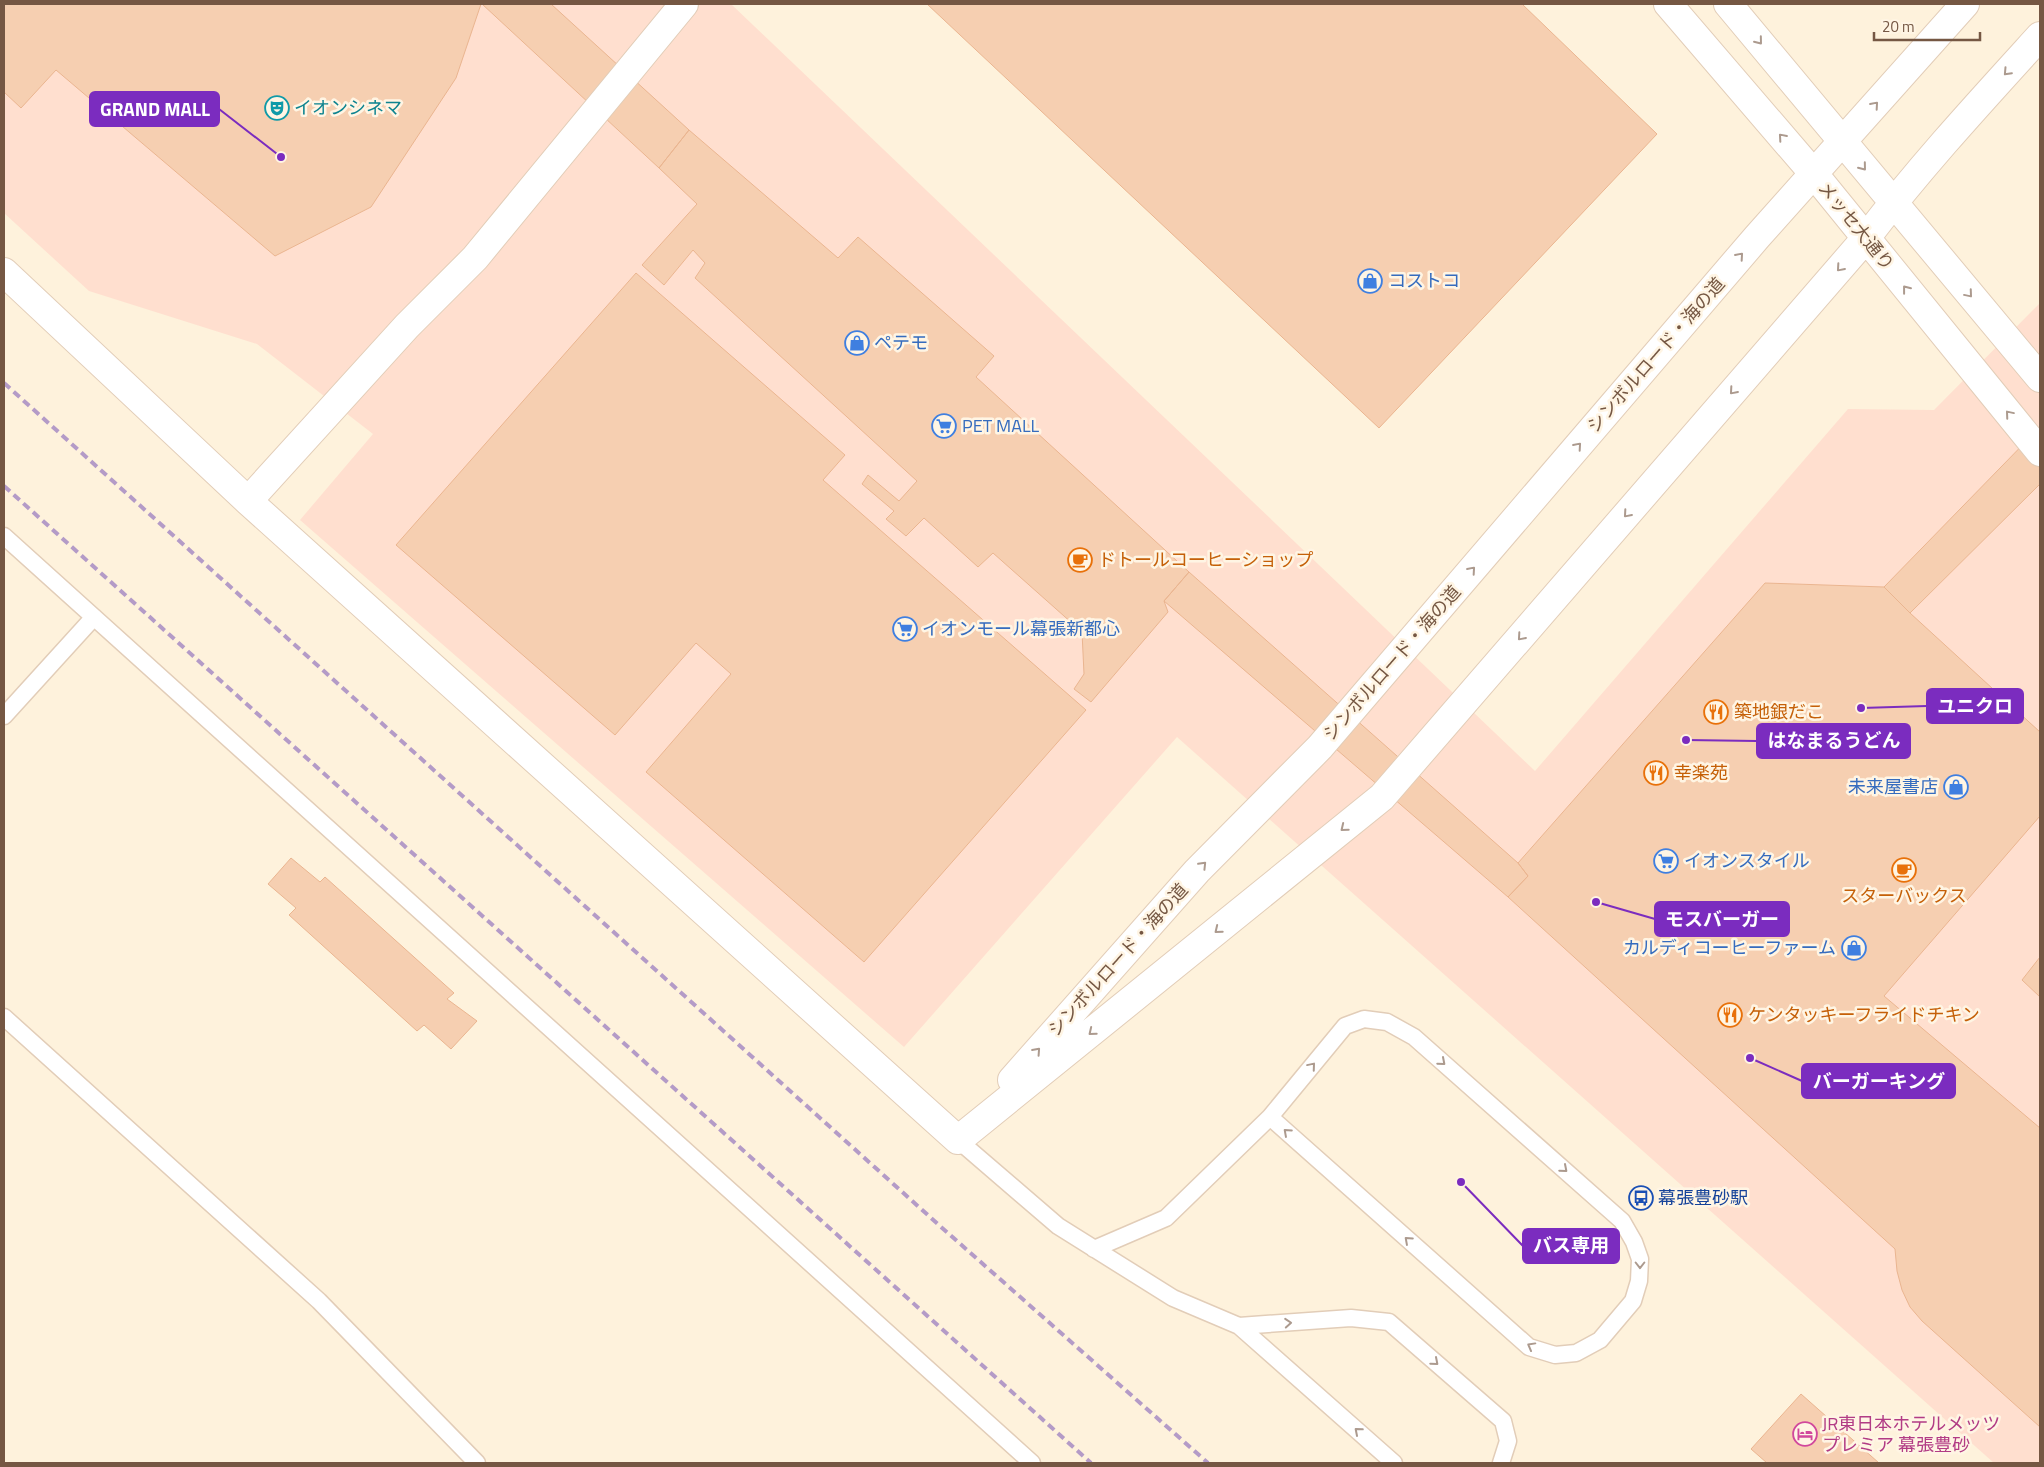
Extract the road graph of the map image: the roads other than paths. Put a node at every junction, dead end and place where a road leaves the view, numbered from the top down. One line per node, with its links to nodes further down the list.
1 (684, 4): 13 (street)
2 (1668, 4): 7 (street, メッセ大通り, one-way to 2)
3 (1728, 4): 6 (street, one-way to 6)
4 (1965, 4): 6 (street, one-way to 4)
5 (2040, 36): 8 (street, one-way to 8)
6 (1843, 142): 7 (street, シンボルロード・海の道); 8 (street, one-way to 8)
7 (1814, 174): 9 (street, メッセ大通り); 19 (street, シンボルロード・海の道, one-way to 7)
8 (1893, 203): 9 (street); 11 (street, one-way to 11)
9 (1866, 238): 12 (street, メッセ大通り, one-way to 9); 19 (street, one-way to 19)
10 (4, 272): 13 (street)
11 (2040, 378)
12 (2040, 452)
13 (248, 501): 19 (street)
14 (4, 536): 15 (lane)
15 (94, 617): 16 (lane); 23 (lane)
16 (4, 716)
17 (4, 1017): 22 (lane)
18 (1270, 1117): 18 (lane, one-way to 18); 20 (lane)
19 (958, 1140): 20 (lane)
20 (1094, 1249): 21 (lane)
21 (1239, 1326): 24 (lane, one-way to 21); 25 (lane, one-way to 25)
22 (477, 1463)
23 (1032, 1463)
24 (1394, 1463)
25 (1501, 1463)

